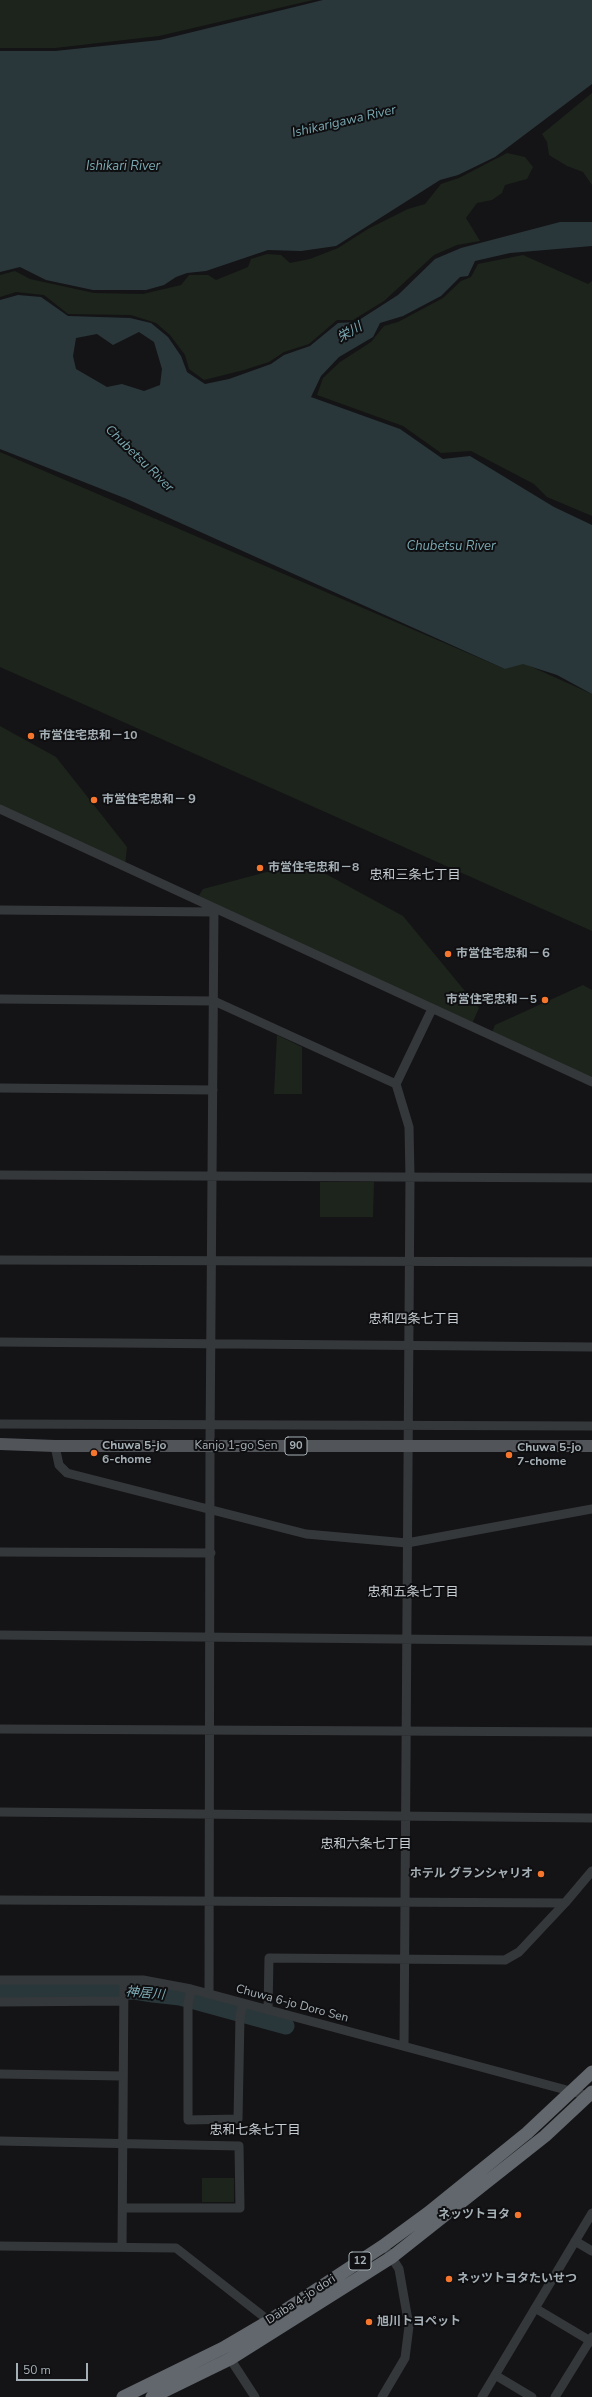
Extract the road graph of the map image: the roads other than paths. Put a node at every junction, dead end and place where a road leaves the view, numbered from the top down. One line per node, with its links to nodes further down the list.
1 (0, 809): 3 (street)
2 (0, 910): 3 (street)
3 (214, 910): 5 (street); 6 (street)
4 (0, 999): 5 (street)
5 (214, 1001): 8 (street); 10 (street)
6 (432, 1009): 7 (street); 8 (street)
7 (592, 1082)
8 (396, 1084): 13 (street)
9 (0, 1088): 10 (street)
10 (213, 1090): 12 (street)
11 (0, 1176): 12 (street)
12 (212, 1177): 13 (street); 16 (street)
13 (410, 1178): 14 (street); 17 (street)
14 (592, 1178)
15 (0, 1260): 16 (street)
16 (212, 1261): 17 (street); 20 (street)
17 (408, 1261): 18 (street); 21 (street)
18 (592, 1262)
19 (0, 1342): 20 (street)
20 (211, 1345): 21 (street); 24 (street)
21 (409, 1345): 22 (street); 25 (street)
22 (592, 1347)
23 (0, 1424): 24 (street)
24 (210, 1425): 25 (street); 29 (street)
25 (408, 1426): 26 (street); 30 (street)
26 (592, 1426)
27 (0, 1444): 28 (main road, Kanjo 1-go Sen / 90)
28 (55, 1446): 29 (main road, Kanjo 1-go Sen / 90); 33 (street)
29 (210, 1446): 30 (main road, Kanjo 1-go Sen / 90); 33 (street)
30 (409, 1446): 31 (main road, Kanjo 1-go Sen / 90); 34 (street)
31 (592, 1446)
32 (592, 1509): 34 (street)
33 (210, 1511): 34 (street); 36 (street)
34 (407, 1543): 39 (street)
35 (0, 1552): 36 (street)
36 (211, 1553): 38 (street)
37 (0, 1635): 38 (street)
38 (210, 1636): 39 (street); 42 (street)
39 (407, 1640): 40 (street); 43 (street)
40 (592, 1641)
41 (0, 1729): 42 (street)
42 (210, 1730): 43 (street); 46 (street)
43 (406, 1732): 44 (street); 47 (street)
44 (592, 1732)
45 (0, 1812): 46 (street)
46 (209, 1814): 47 (street); 51 (street)
47 (406, 1816): 48 (street); 52 (street)
48 (592, 1818)
49 (592, 1871): 53 (street)
50 (0, 1900): 51 (street)
51 (209, 1901): 52 (street); 58 (street)
52 (405, 1902): 53 (street); 54 (street)
53 (565, 1903): 54 (street)
54 (406, 1960): 61 (street); 62 (street)
55 (0, 1980): 56 (street, Chuwa 6-jo Doro Sen)
56 (124, 1991): 57 (street, Chuwa 6-jo Doro Sen); 59 (street); 65 (street)
57 (191, 1992): 58 (street, Chuwa 6-jo Doro Sen); 60 (street)
58 (210, 1994): 60 (street, Chuwa 6-jo Doro Sen)
59 (0, 2002)
60 (242, 2009): 61 (street, Chuwa 6-jo Doro Sen)
61 (268, 2010): 62 (street, Chuwa 6-jo Doro Sen)
62 (404, 2046): 66 (street, Chuwa 6-jo Doro Sen)
63 (592, 2072): 66 (highway, Daiba 4-jo dori / 12)
64 (0, 2074): 65 (street)
65 (123, 2076): 69 (street)
66 (573, 2091): 67 (street, Chuwa 6-jo Doro Sen); 74 (highway, Daiba 4-jo dori / 12)
67 (591, 2095): 77 (highway, Daiba 4-jo dori / 12)
68 (0, 2141): 69 (street)
69 (123, 2143): 70 (street); 70 (street)
70 (123, 2208): 75 (street)
71 (592, 2212): 72 (street)
72 (575, 2241): 76 (street); 78 (street)
73 (0, 2246): 75 (street)
74 (383, 2246): 77 (street); 79 (highway, Daiba 4-jo dori / 12)
75 (122, 2247): 79 (street)
76 (592, 2251)
77 (392, 2257): 79 (highway, Daiba 4-jo dori / 12); 86 (street)
78 (535, 2308): 80 (street); 82 (street)
79 (274, 2325): 81 (highway, Daiba 4-jo dori / 12)
80 (591, 2340): 89 (street)
81 (226, 2354): 83 (highway, Daiba 4-jo dori / 12); 84 (highway, Daiba 4-jo dori / 12); 85 (street)
82 (495, 2375): 87 (street); 88 (street)
83 (123, 2397)
84 (152, 2397)
85 (254, 2397)
86 (382, 2397)
87 (482, 2397)
88 (532, 2397)
89 (555, 2397)

